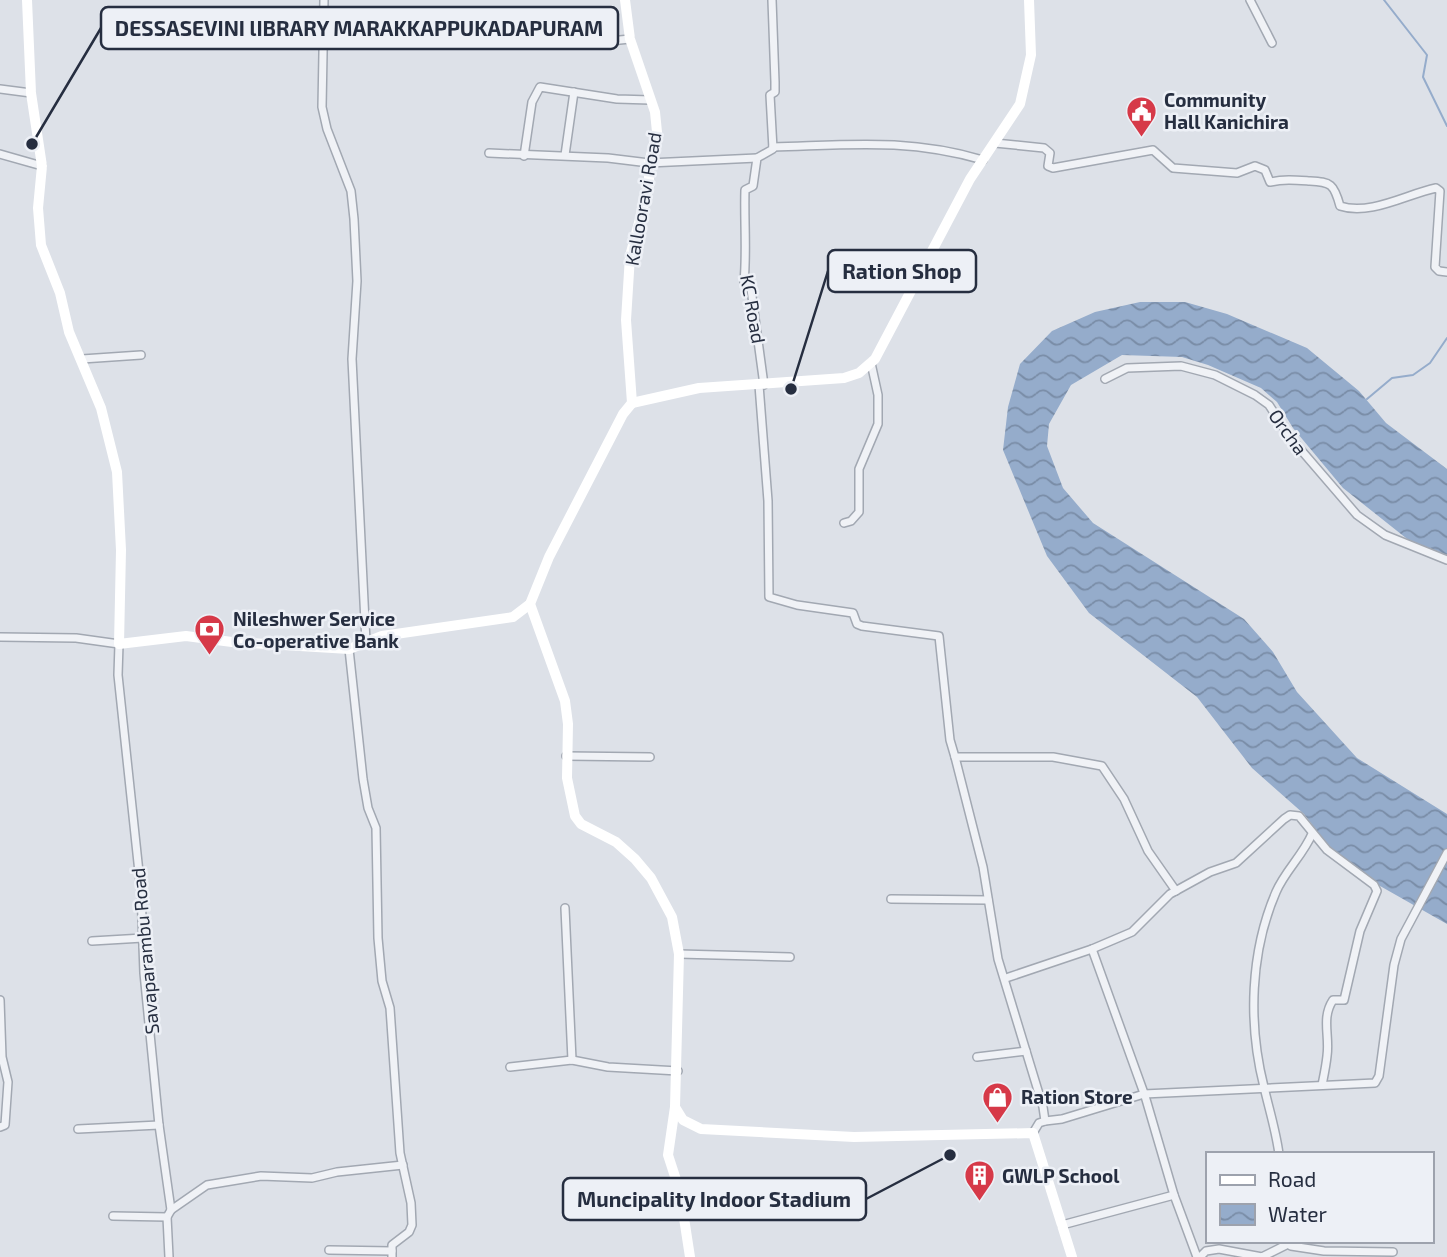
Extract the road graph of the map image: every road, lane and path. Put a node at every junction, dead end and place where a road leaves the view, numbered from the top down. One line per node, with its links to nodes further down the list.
1 (27, 0): 12 (main road)
2 (324, 0): 35 (street)
3 (625, 0): 7 (main road, Kallooravi Road)
4 (772, 0): 15 (street)
5 (1029, 0): 14 (main road)
6 (1250, 0): 8 (street)
7 (630, 39): 9 (street); 13 (main road, Kallooravi Road)
8 (1272, 43)
9 (579, 44)
10 (0, 89): 12 (street)
11 (574, 92): 13 (street); 18 (street); 19 (street)
12 (31, 93): 23 (main road)
13 (650, 100): 22 (main road, Kallooravi Road)
14 (995, 143): 21 (main road); 24 (street)
15 (773, 148): 20 (street); 21 (street)
16 (489, 153): 19 (street)
17 (0, 154): 23 (street)
18 (565, 155): 19 (street); 22 (street)
19 (524, 156)
20 (757, 158): 22 (street); 29 (street, KC Road)
21 (983, 160): 27 (main road)
22 (649, 163): 30 (main road, Kallooravi Road)
23 (42, 166): 26 (main road)
24 (1447, 272)
25 (141, 355): 26 (street)
26 (82, 359): 36 (main road)
27 (871, 363): 29 (main road); 31 (street)
28 (1105, 379): 32 (street, Orcha)
29 (762, 385): 30 (main road); 40 (street)
30 (632, 404): 33 (main road)
31 (844, 523)
32 (1447, 561)
33 (530, 604): 35 (main road); 38 (main road)
34 (0, 637): 36 (street)
35 (366, 642): 37 (main road)
36 (119, 643): 37 (main road); 47 (street, Savaparambu Road)
37 (349, 649): 69 (street)
38 (565, 756): 39 (street); 50 (main road)
39 (650, 757)
40 (955, 757): 43 (street); 45 (street)
41 (1312, 834): 43 (street); 59 (street); 60 (street)
42 (1447, 853): 59 (street)
43 (1176, 891): 49 (street)
44 (891, 899): 45 (street)
45 (988, 900): 52 (street)
46 (565, 908): 56 (street)
47 (144, 938): 48 (street); 64 (street, Savaparambu Road)
48 (92, 941)
49 (1092, 949): 52 (street); 61 (street)
50 (680, 954): 51 (street); 58 (main road)
51 (790, 957)
52 (1006, 978): 54 (street)
53 (0, 1000): 65 (street)
54 (1027, 1051): 55 (street); 63 (street)
55 (977, 1057)
56 (572, 1060): 57 (street); 58 (street)
57 (510, 1066)
58 (678, 1071): 62 (main road)
59 (1322, 1084): 60 (street)
60 (1264, 1086): 61 (street); 68 (street)
61 (1143, 1094): 63 (street); 70 (street)
62 (675, 1107): 67 (main road); 79 (main road)
63 (1045, 1121): 67 (street)
64 (159, 1125): 66 (street); 71 (street, Savaparambu Road)
65 (0, 1127)
66 (78, 1129)
67 (1033, 1133): 73 (main road)
68 (1279, 1152)
69 (403, 1166): 71 (street); 77 (street)
70 (1174, 1195): 73 (street); 81 (street)
71 (169, 1214): 72 (street); 78 (street, Savaparambu Road)
72 (113, 1216)
73 (1062, 1224): 80 (main road)
74 (1292, 1243): 76 (street); 81 (street)
75 (329, 1250): 77 (street)
76 (1392, 1252)
77 (392, 1254)
78 (169, 1257)
79 (690, 1257)
80 (1072, 1257)
81 (1198, 1257)

